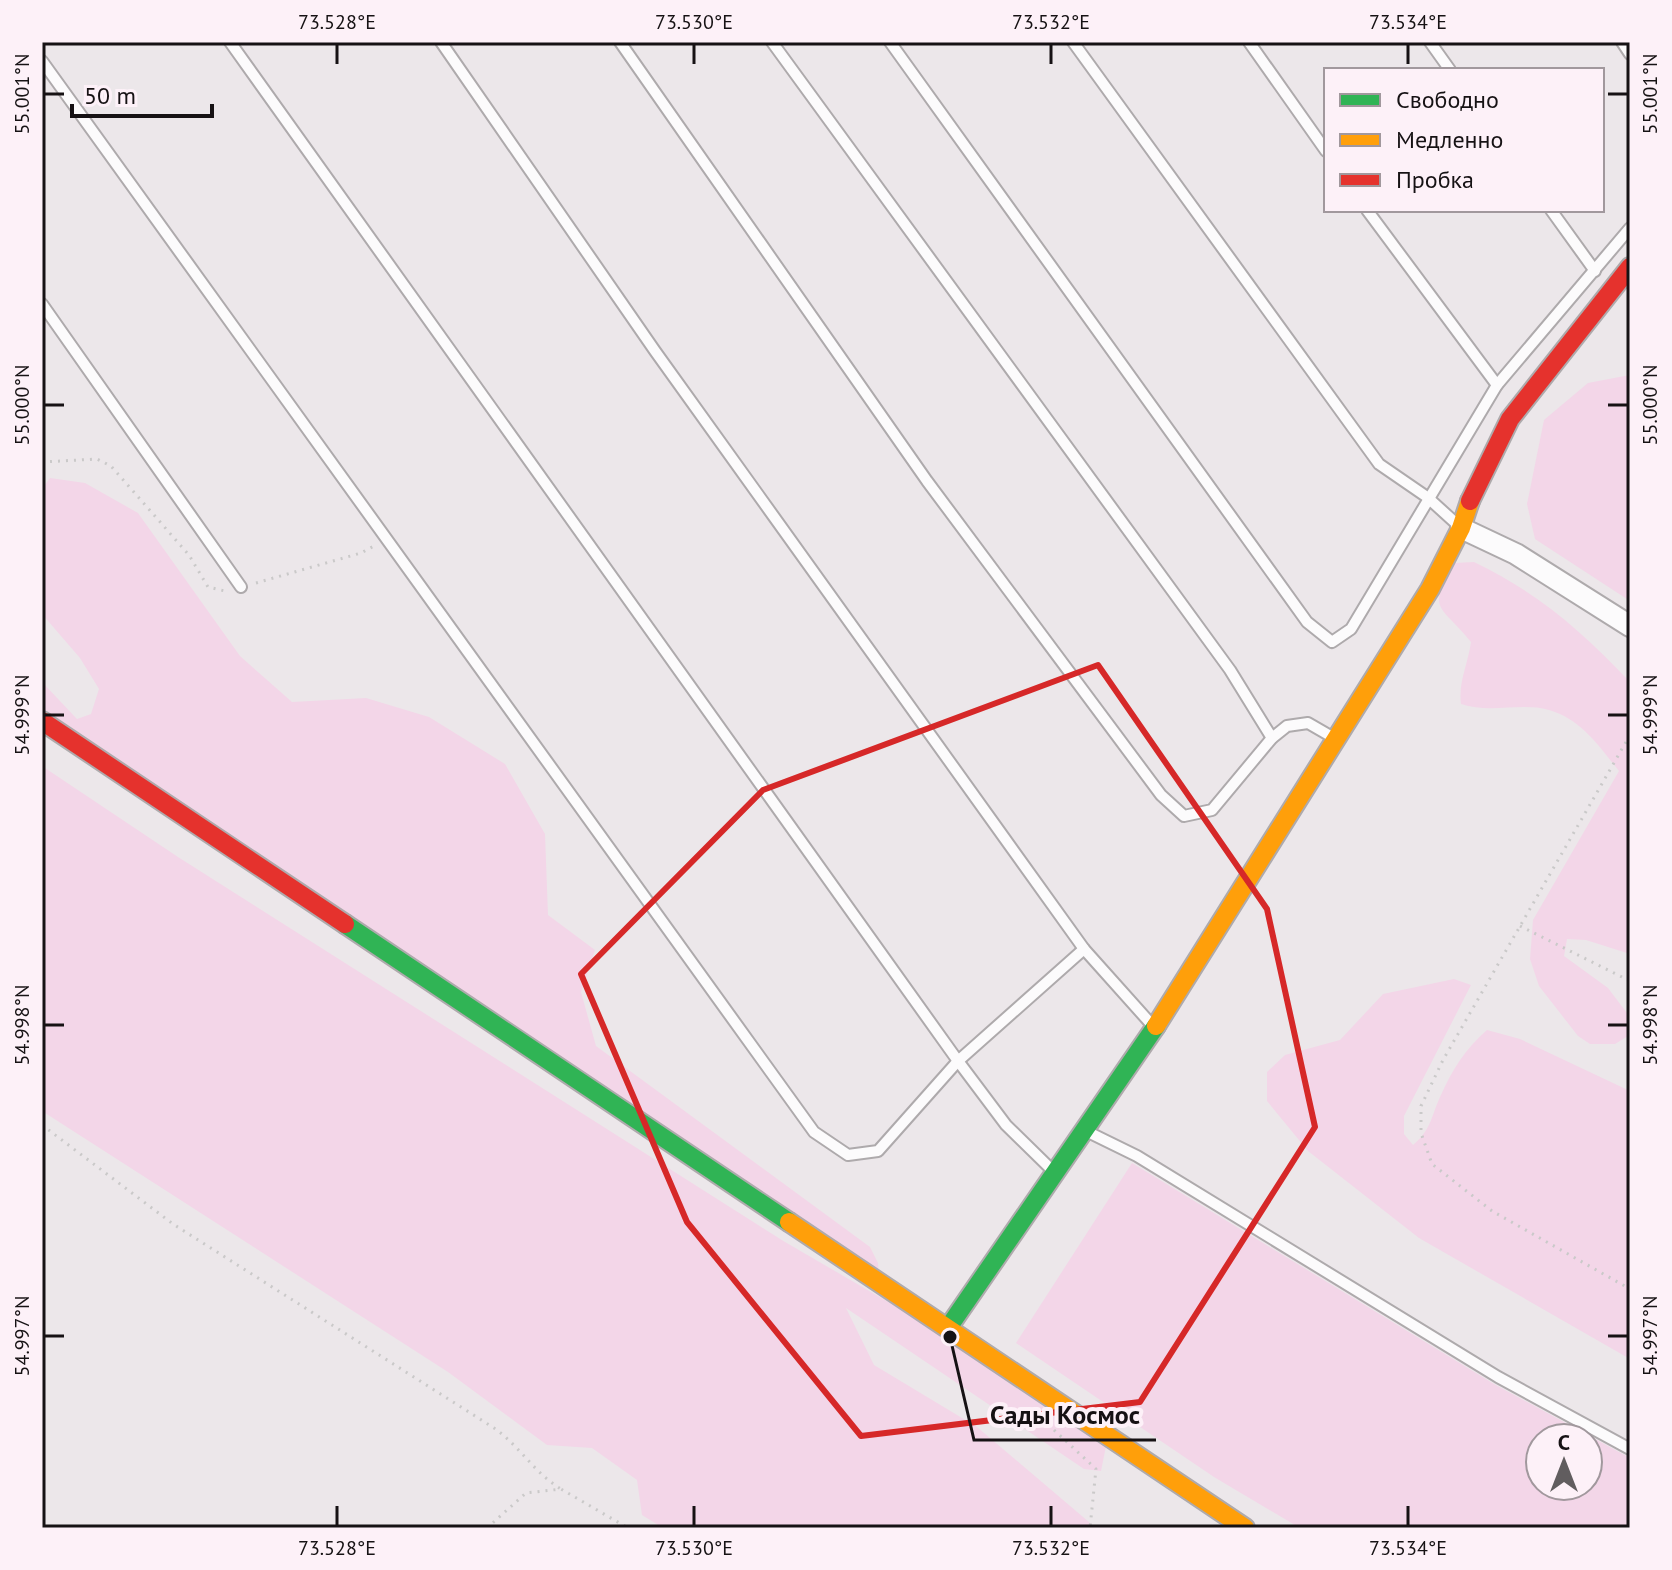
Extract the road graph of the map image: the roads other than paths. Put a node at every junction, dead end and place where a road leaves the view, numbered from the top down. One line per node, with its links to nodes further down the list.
1 (230, 42): 30 (lane)
2 (441, 42): 28 (lane)
3 (620, 42): 26 (lane)
4 (772, 42): 26 (lane)
5 (890, 42): 21 (lane)
6 (1073, 42): 21 (lane)
7 (1249, 42): 13 (lane)
8 (1430, 42): 12 (lane)
9 (1622, 42): 10 (lane)
10 (1630, 54)
11 (42, 61): 30 (lane)
12 (1449, 68)
13 (1324, 148)
14 (1368, 212): 20 (lane)
15 (1552, 212): 18 (lane)
16 (1630, 228): 18 (lane)
17 (1630, 267): 22 (street)
18 (1595, 271): 20 (lane)
19 (42, 304): 23 (lane)
20 (1497, 385): 21 (lane)
21 (1427, 497): 22 (lane)
22 (1461, 528): 24 (street); 27 (street)
23 (241, 587)
24 (1630, 626)
25 (42, 721): 33 (street)
26 (1272, 738): 27 (lane)
27 (1336, 739): 29 (street)
28 (1084, 949): 29 (lane); 30 (lane)
29 (1154, 1028): 31 (street)
30 (958, 1061): 32 (lane)
31 (1085, 1131): 32 (street); 34 (lane)
32 (1056, 1174): 33 (street)
33 (948, 1328): 35 (street)
34 (1630, 1449)
35 (1245, 1528)

